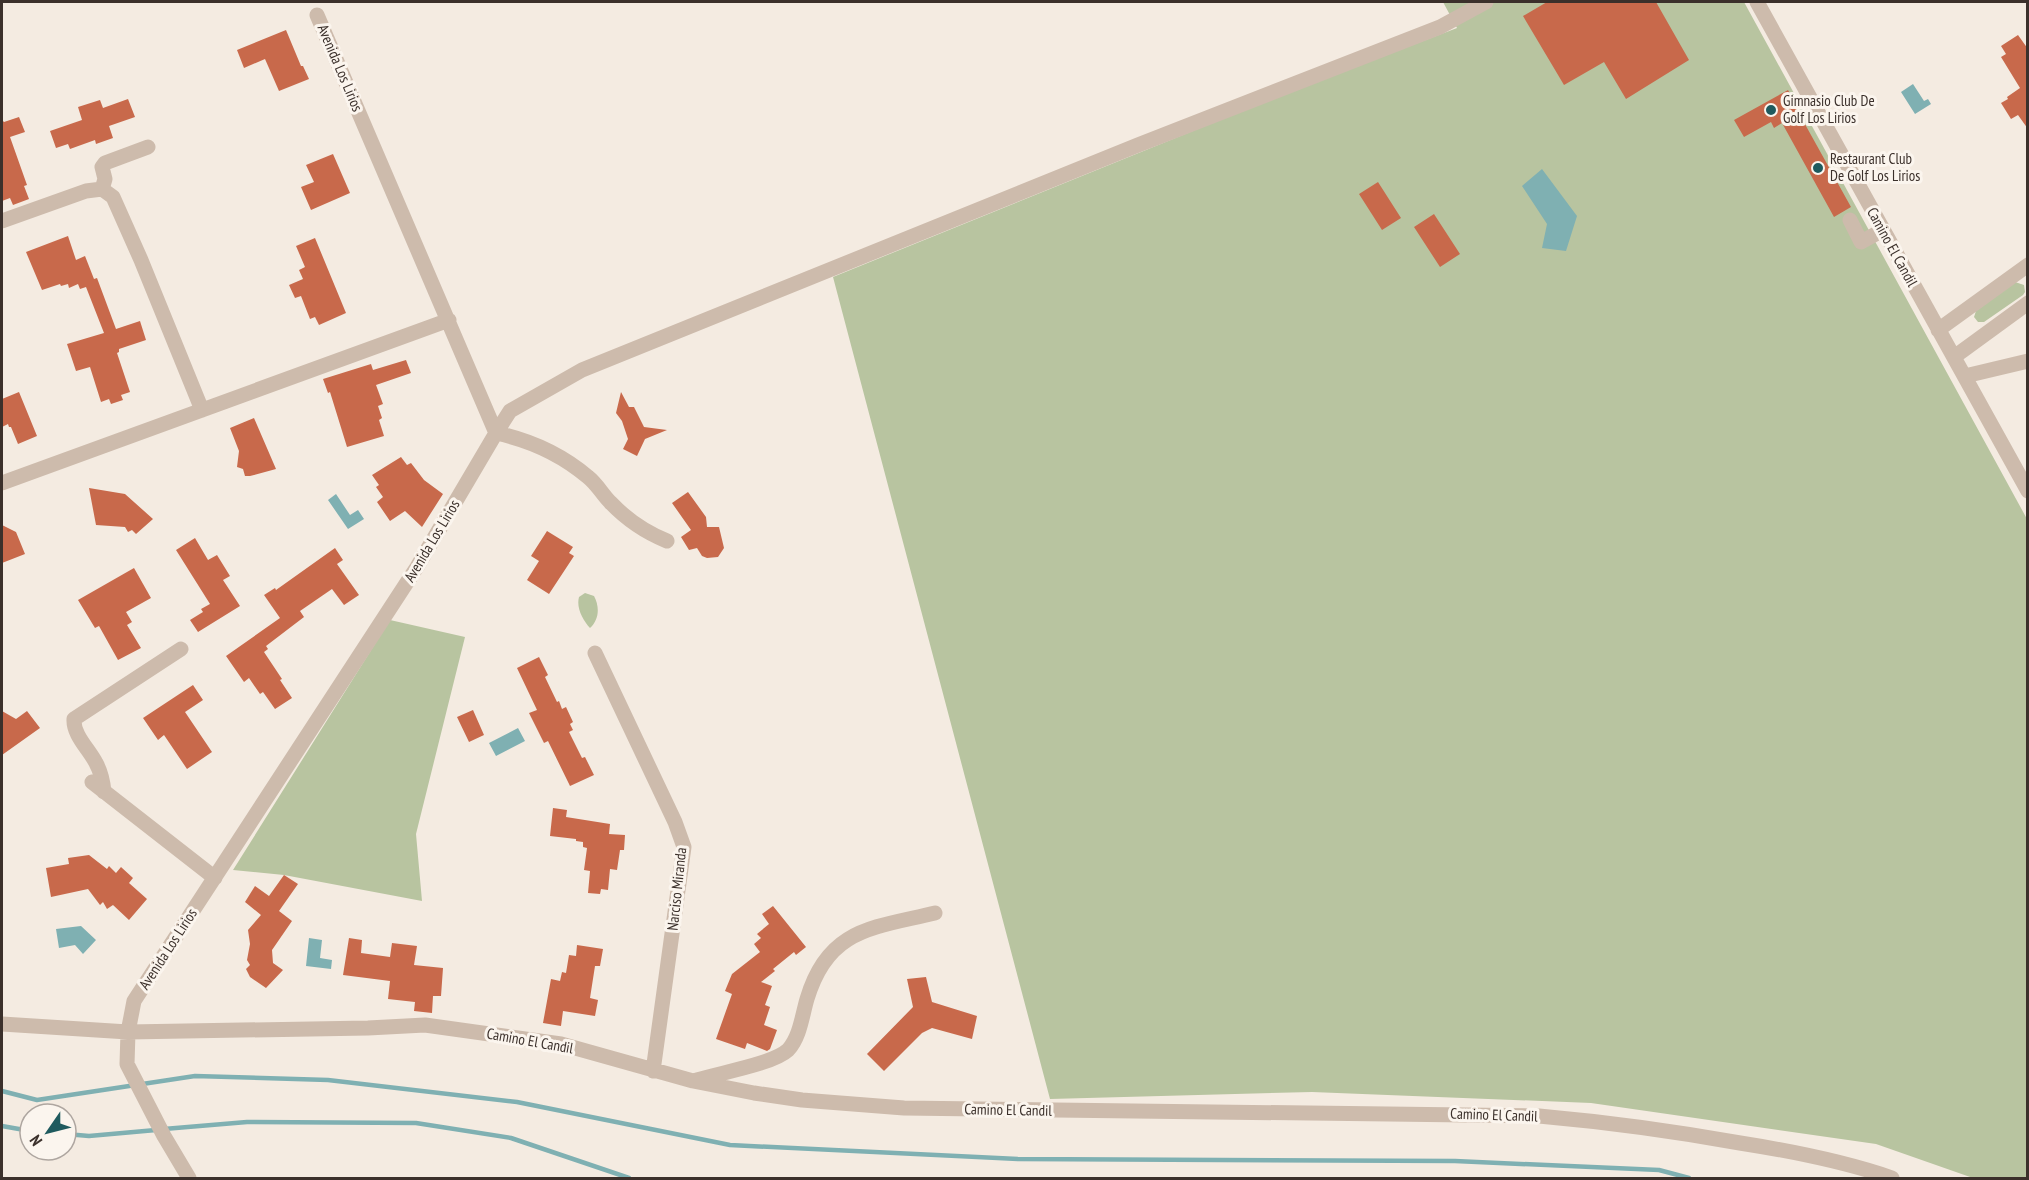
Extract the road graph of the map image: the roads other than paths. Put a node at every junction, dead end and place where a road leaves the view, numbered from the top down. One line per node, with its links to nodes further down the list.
1 (1486, 2): 17 (street)
2 (1757, 2): 8 (street, Camino El Candil)
3 (318, 15): 11 (street, Avenida Los Lirios)
4 (148, 147): 5 (street)
5 (102, 189): 7 (street); 16 (street)
6 (1850, 220): 8 (street)
7 (2, 221)
8 (1883, 230): 12 (street, Camino El Candil)
9 (2025, 271): 12 (street)
10 (2028, 303): 13 (street)
11 (449, 320): 16 (street); 17 (street, Avenida Los Lirios)
12 (1938, 330): 13 (street, Camino El Candil)
13 (1954, 357): 15 (street, Camino El Candil)
14 (2028, 361): 15 (street)
15 (1965, 376): 19 (street, Camino El Candil)
16 (202, 410): 18 (street)
17 (496, 433): 20 (street); 25 (street, Avenida Los Lirios)
18 (2, 483)
19 (2028, 491)
20 (667, 541)
21 (181, 650): 24 (street)
22 (595, 653): 29 (street, Narciso Miranda)
23 (92, 782): 24 (street)
24 (104, 792): 25 (street)
25 (215, 878): 28 (street, Avenida Los Lirios)
26 (935, 913): 30 (street)
27 (2, 1024): 28 (street)
28 (128, 1032): 29 (street, Camino El Candil); 31 (street, Avenida Los Lirios)
29 (653, 1071): 30 (street, Camino El Candil)
30 (693, 1081): 32 (street, Camino El Candil)
31 (189, 1179)
32 (1892, 1179)

